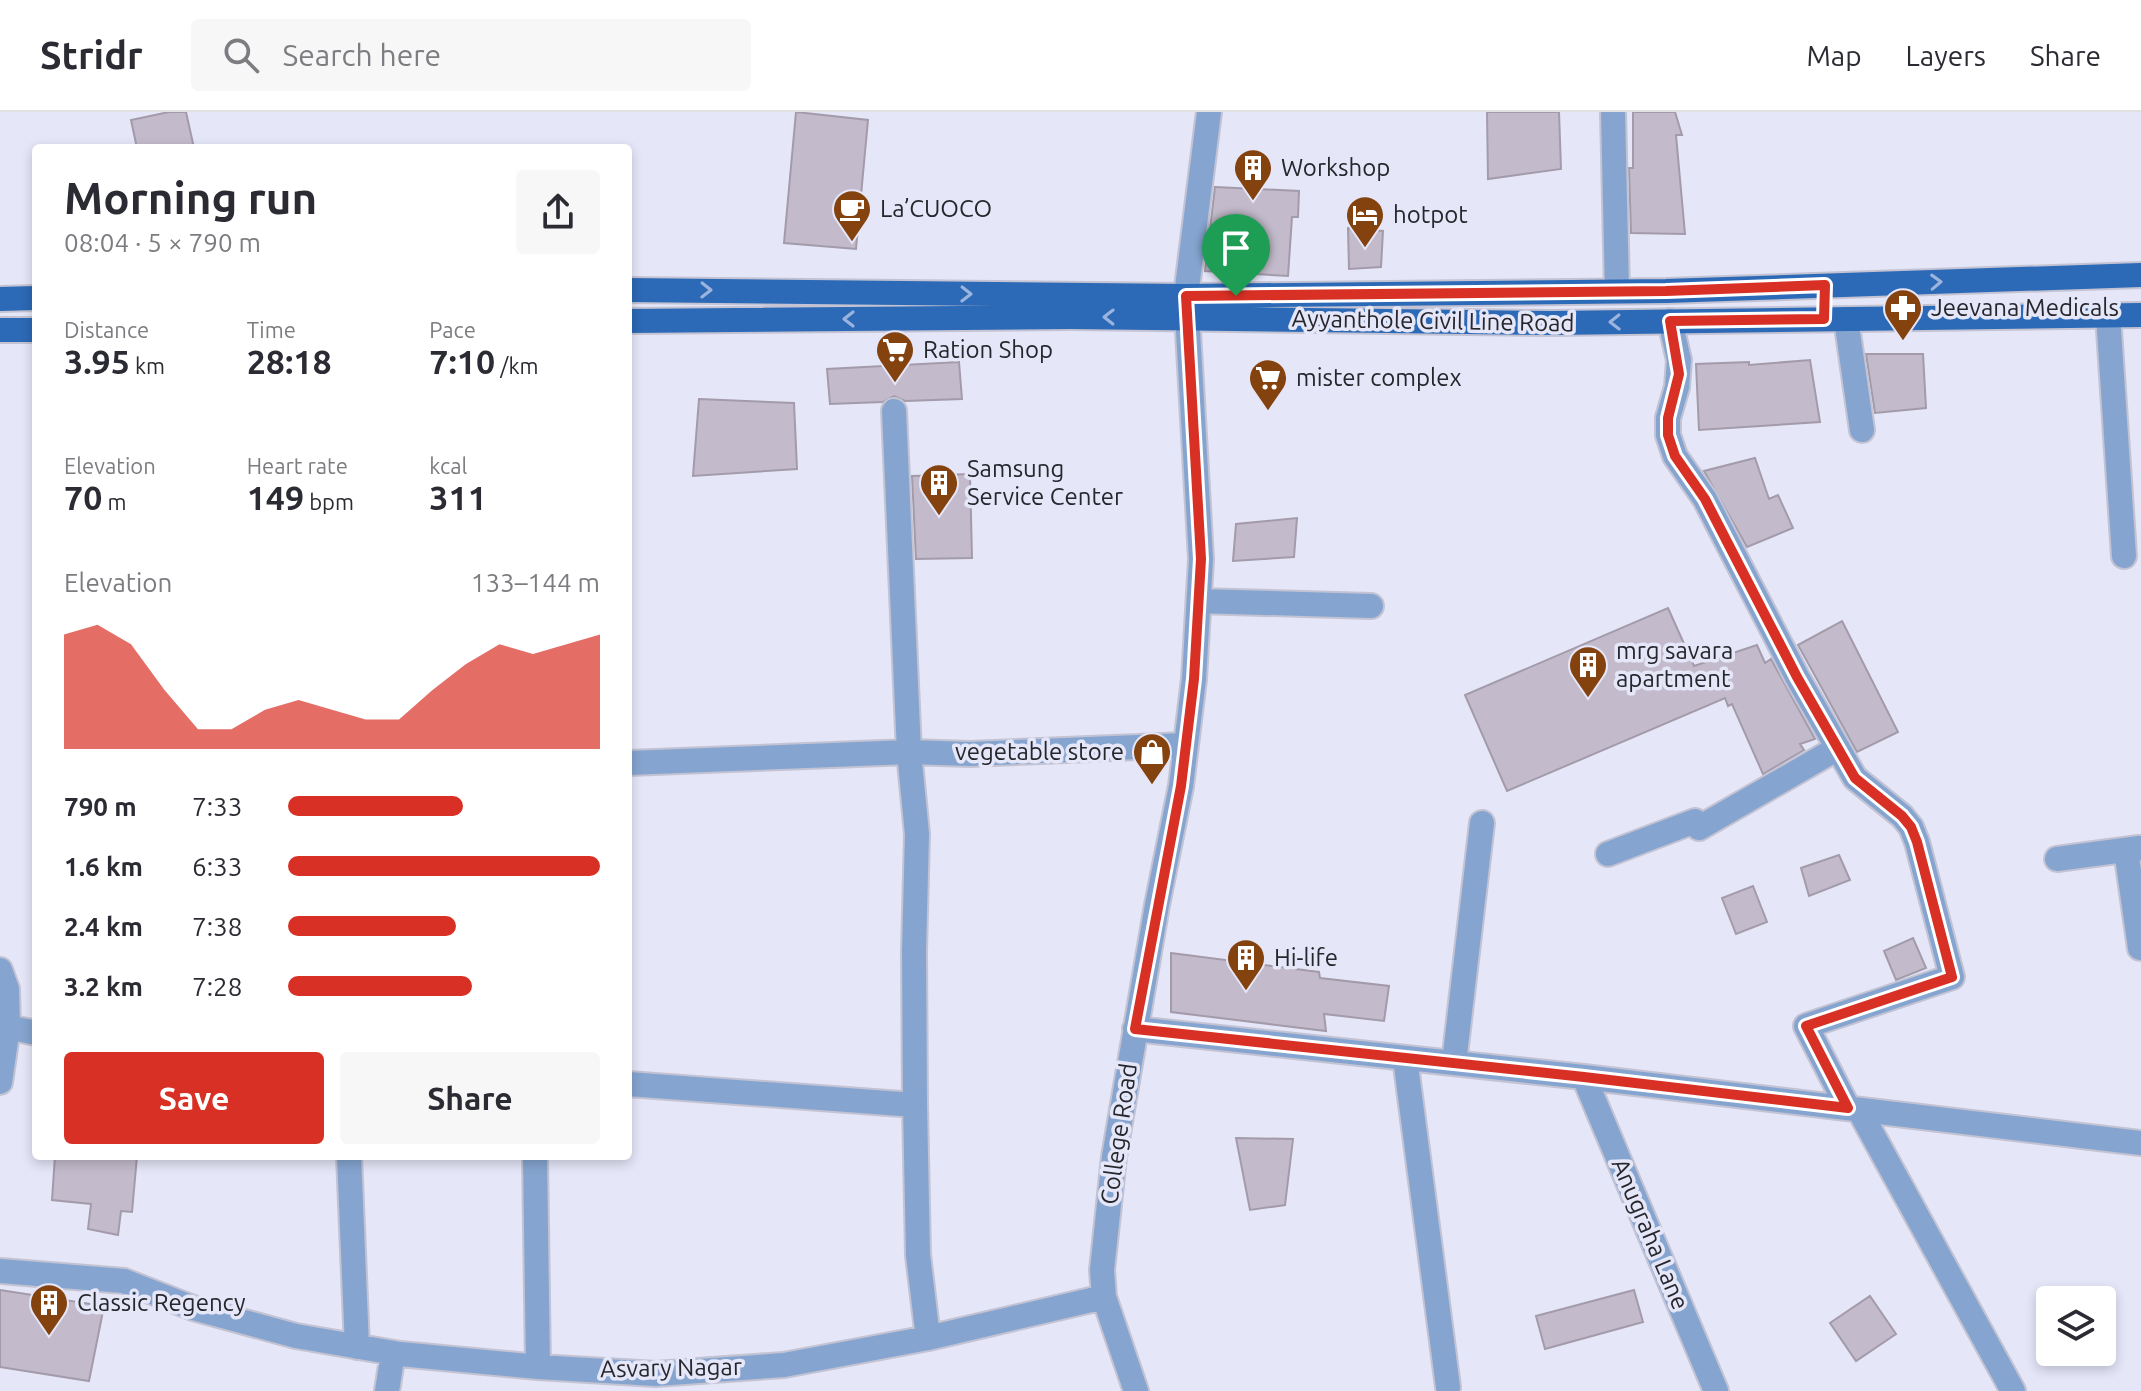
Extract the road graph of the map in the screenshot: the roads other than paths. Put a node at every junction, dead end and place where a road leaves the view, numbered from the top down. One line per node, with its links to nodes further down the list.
1 (1209, 112): 9 (street, College Road)
2 (1613, 112): 6 (street)
3 (2141, 275): 4 (main road, Ayyanthole Civil Line Road, one-way to 3)
4 (1825, 285): 6 (main road, Ayyanthole Civil Line Road); 12 (main road)
5 (632, 290): 9 (main road, one-way to 9)
6 (1617, 291): 9 (main road, Ayyanthole Civil Line Road)
7 (32, 298): 8 (main road)
8 (0, 299)
9 (1186, 307): 13 (main road, Ayyanthole Civil Line Road, one-way to 13); 14 (main road, Ayyanthole Civil Line Road, one-way to 9); 20 (street, College Road)
10 (2108, 315): 11 (main road, Ayyanthole Civil Line Road); 12 (main road, Ayyanthole Civil Line Road); 19 (street)
11 (2141, 315)
12 (1835, 319): 14 (main road, Ayyanthole Civil Line Road); 18 (street)
13 (632, 321)
14 (1670, 321): 23 (street)
15 (0, 330): 16 (main road)
16 (32, 330)
17 (894, 411): 24 (street)
18 (1862, 430)
19 (2124, 556)
20 (1199, 601): 21 (street); 22 (street, College Road)
21 (1371, 606)
22 (1186, 745): 24 (street); 33 (street, College Road)
23 (1838, 748): 28 (street); 41 (street)
24 (909, 752): 25 (street); 40 (street)
25 (632, 763)
26 (1482, 823): 36 (street)
27 (2141, 848): 29 (street); 30 (street)
28 (1608, 854)
29 (2057, 859)
30 (2140, 948)
31 (0, 970): 32 (street)
32 (8, 1027): 34 (street); 38 (street)
33 (1135, 1029): 35 (street); 46 (street, College Road)
34 (32, 1032)
35 (1405, 1058): 36 (street); 51 (street)
36 (1454, 1063): 37 (street)
37 (1584, 1077): 41 (street); 54 (street, Anugraha Lane)
38 (0, 1082)
39 (632, 1084): 40 (street)
40 (915, 1105): 47 (street)
41 (1853, 1109): 42 (street); 55 (street)
42 (2141, 1143)
43 (349, 1160): 48 (street)
44 (535, 1160): 50 (street)
45 (0, 1271): 48 (street, Asvary Nagar)
46 (1104, 1297): 47 (street, Asvary Nagar); 53 (street, College Road)
47 (928, 1338): 50 (street, Asvary Nagar)
48 (357, 1347): 49 (street, Asvary Nagar)
49 (393, 1353): 50 (street, Asvary Nagar); 52 (street)
50 (538, 1367)
51 (1448, 1387)
52 (387, 1391)
53 (1136, 1391)
54 (1716, 1391)
55 (2013, 1391)

